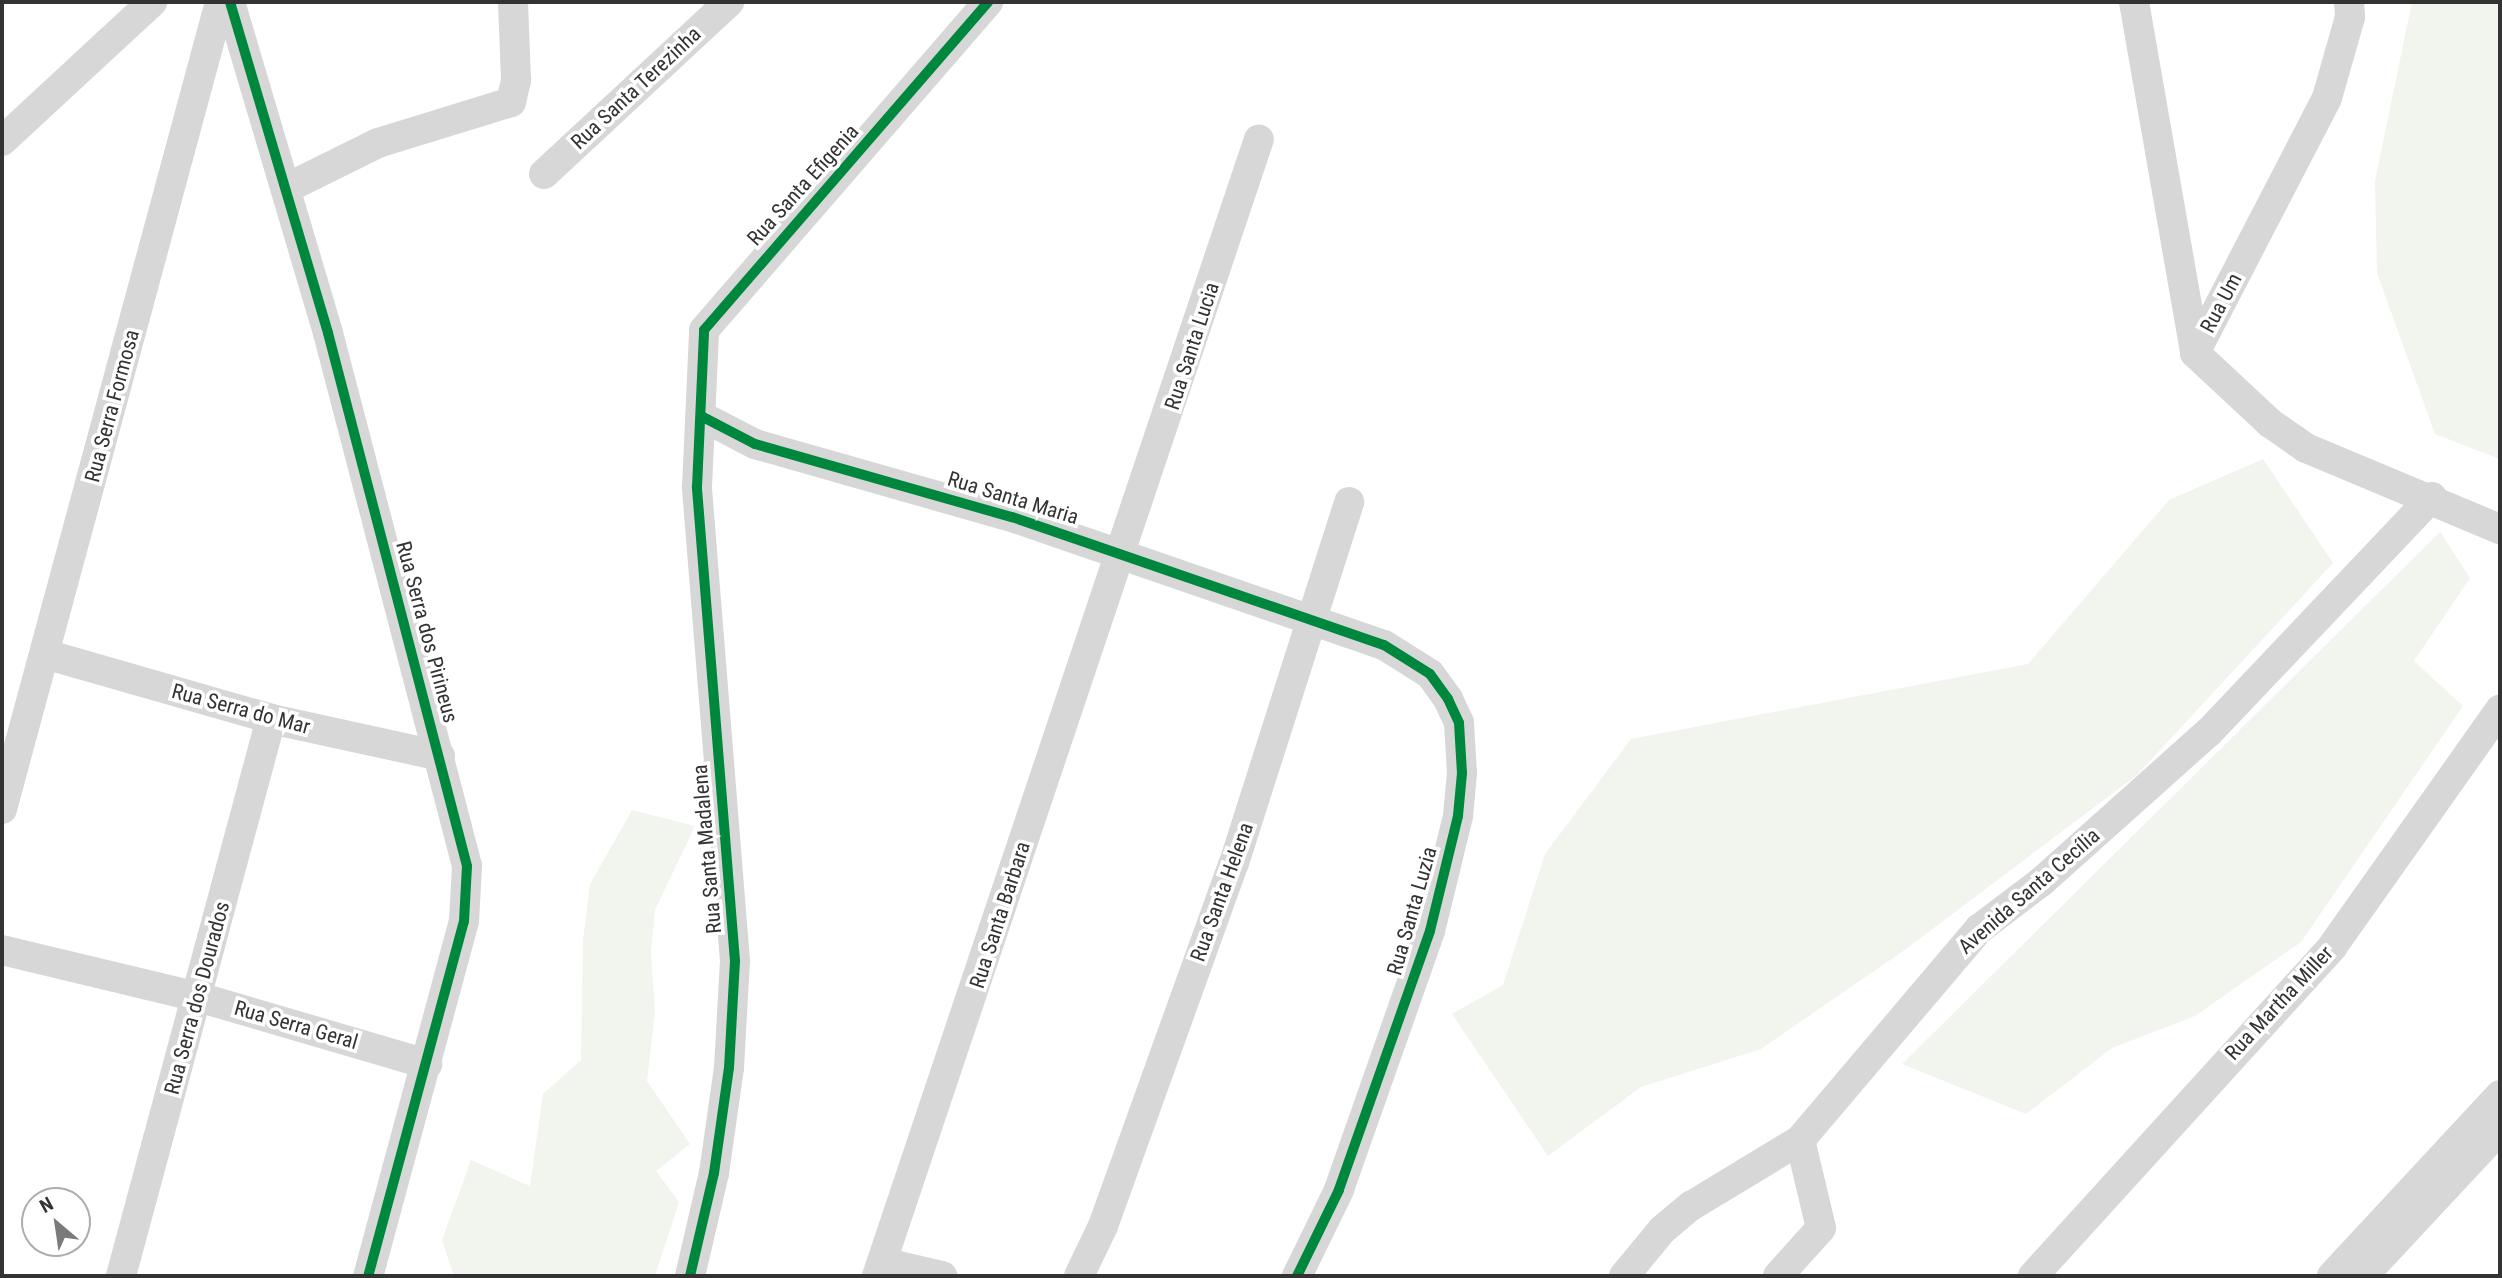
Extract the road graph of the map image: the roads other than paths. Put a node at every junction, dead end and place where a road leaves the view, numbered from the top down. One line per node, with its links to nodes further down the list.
1 (152, 2): 10 (street)
2 (220, 2): 20 (street, Rua Serra Formosa)
3 (230, 2): 12 (street, Rua Serra dos Pirineus)
4 (513, 2): 12 (street)
5 (729, 2): 11 (street, Rua Santa Terezinha)
6 (988, 2): 14 (street, Rua Santa Efigenia)
7 (2134, 2): 13 (street)
8 (2349, 2): 13 (street, Rua Um)
9 (1259, 139): 18 (street, Rua Santa Lucia)
10 (2, 141)
11 (544, 174)
12 (287, 188): 23 (street, Rua Serra dos Pirineus)
13 (2195, 353): 15 (street, Rua Um)
14 (701, 416): 18 (street, Rua Santa Maria); 34 (street, Rua Santa Madalena)
15 (2432, 497): 17 (street, Rua Um); 30 (street, Avenida Santa Cecília)
16 (1349, 502): 19 (street, Rua Santa Helena)
17 (2500, 529)
18 (1119, 552): 19 (street, Rua Santa Maria); 31 (street, Rua Santa Barbara)
19 (1314, 618): 36 (street, Rua Santa Helena); 37 (street, Rua Santa Luzia)
20 (45, 654): 22 (street, Rua Serra do Mar); 24 (street, Rua Serra Formosa)
21 (2500, 710): 40 (street, Rua Martha Miller)
22 (271, 719): 23 (street, Rua Serra do Mar); 26 (street, Rua Serra dos Dourados)
23 (440, 756): 27 (street, Rua Serra dos Pirineus)
24 (2, 809)
25 (2, 950): 26 (street, Rua Serra Geral)
26 (198, 997): 27 (street, Rua Serra Geral); 32 (street, Rua Serra dos Dourados)
27 (427, 1064): 33 (street, Rua Serra dos Pirineus)
28 (2500, 1095): 41 (street)
29 (2500, 1129): 42 (street)
30 (1800, 1140): 38 (street, Avenida Santa Cecília); 39 (street)
31 (880, 1269): 35 (street)
32 (121, 1276)
33 (368, 1276)
34 (690, 1276)
35 (942, 1276)
36 (1079, 1276)
37 (1297, 1276)
38 (1624, 1276)
39 (1778, 1276)
40 (2033, 1276)
41 (2332, 1276)
42 (2363, 1276)

